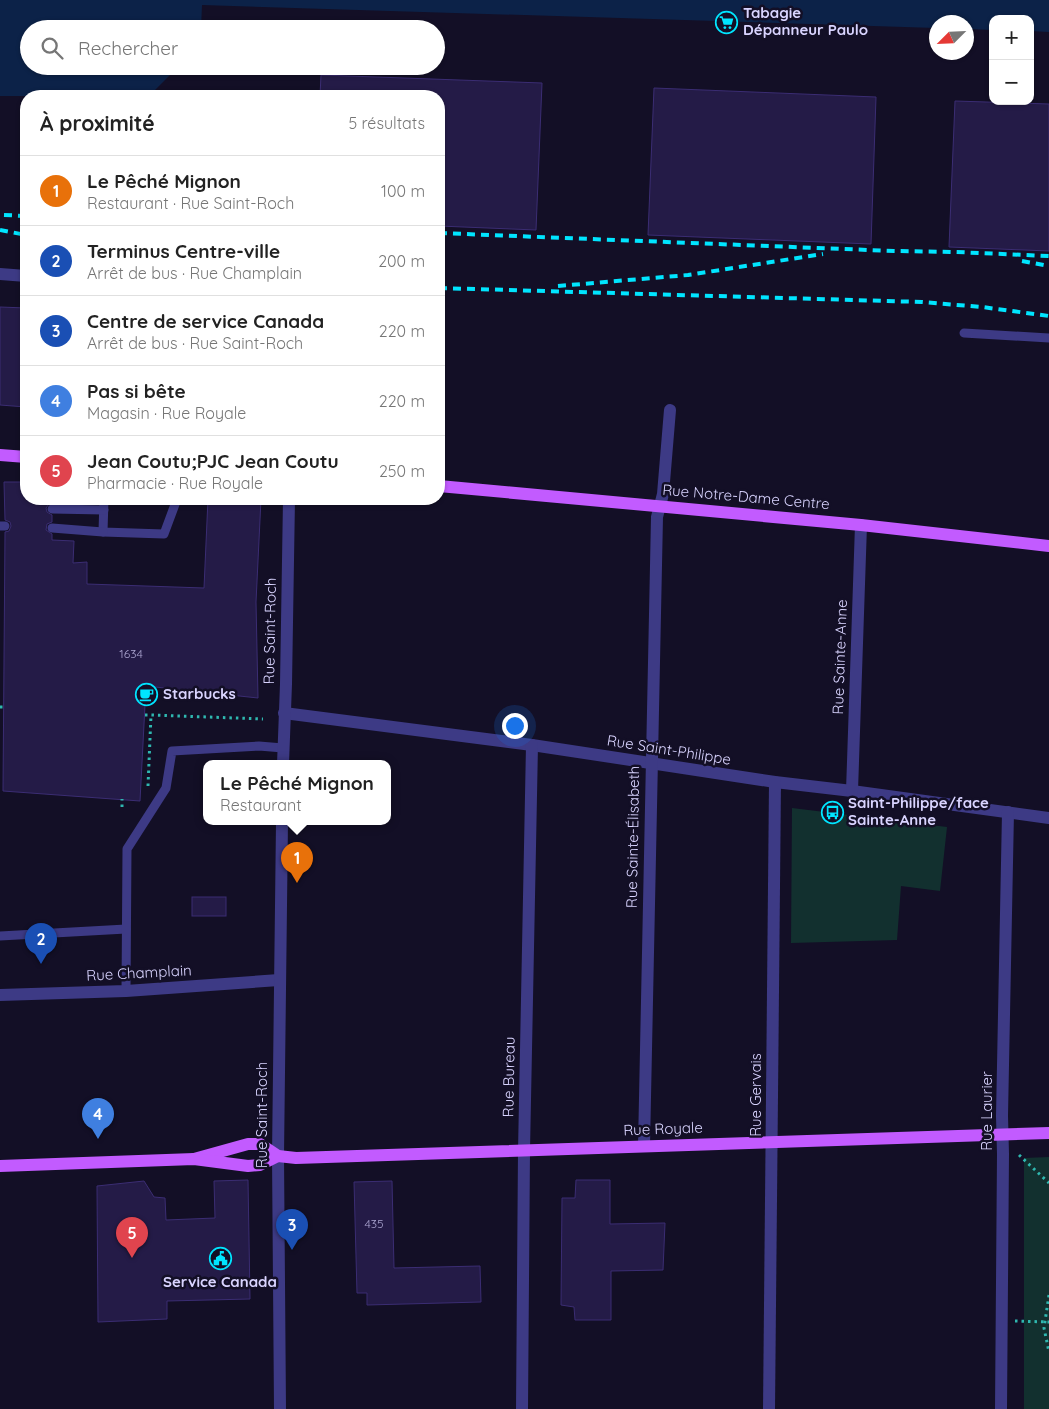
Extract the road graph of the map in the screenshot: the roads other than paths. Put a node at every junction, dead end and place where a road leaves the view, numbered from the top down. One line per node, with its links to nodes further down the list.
1 (0, 274): 2 (street)
2 (20, 276)
3 (964, 333): 4 (lane)
4 (1049, 338)
5 (670, 410): 12 (street, Rue Sainte-Élisabeth)
6 (0, 454): 7 (main road)
7 (20, 456)
8 (445, 487): 12 (main road, Rue Notre-Dame Centre)
9 (104, 505): 14 (lane)
10 (175, 505): 17 (lane)
11 (289, 505): 19 (street, Rue Saint-Roch)
12 (659, 505): 15 (main road, Rue Notre-Dame Centre); 23 (street, Rue Sainte-Élisabeth)
13 (52, 509): 14 (lane)
14 (104, 510): 17 (lane)
15 (861, 525): 18 (main road, Rue Notre-Dame Centre); 25 (street, Rue Sainte-Anne)
16 (52, 528): 17 (lane)
17 (104, 532)
18 (1049, 546)
19 (284, 712): 20 (street, Rue Saint-Philippe); 21 (street, Rue Saint-Roch)
20 (532, 745): 23 (street, Rue Saint-Philippe); 38 (street, Rue Bureau)
21 (283, 748): 22 (street, Rue Saint-Roch); 29 (lane)
22 (283, 760)
23 (651, 763): 24 (street, Rue Saint-Philippe); 37 (street, Rue Sainte-Élisabeth)
24 (775, 782): 25 (street, Rue Saint-Philippe); 36 (street, Rue Gervais)
25 (852, 791): 26 (street, Rue Saint-Philippe)
26 (1008, 812): 27 (street, Rue Saint-Philippe); 35 (street, Rue Laurier)
27 (1049, 818)
28 (282, 825): 31 (street, Rue Saint-Roch)
29 (126, 928): 30 (lane); 32 (lane)
30 (0, 936)
31 (279, 980): 32 (street, Rue Champlain); 39 (street, Rue Saint-Roch)
32 (126, 991): 33 (street, Rue Champlain)
33 (0, 995)
34 (1049, 1133): 35 (main road, Rue Royale)
35 (1003, 1135): 36 (main road, Rue Royale); 45 (street, Rue Laurier)
36 (772, 1142): 37 (main road, Rue Royale); 44 (street, Rue Gervais)
37 (644, 1146): 38 (main road, Rue Royale)
38 (524, 1151): 39 (main road, Rue Royale); 43 (street, Rue Bureau)
39 (278, 1156): 40 (main road, Rue Royale); 40 (main road, Rue Royale); 42 (street, Rue Saint-Roch)
40 (194, 1160): 41 (main road, Rue Royale)
41 (0, 1166)
42 (280, 1409)
43 (522, 1409)
44 (769, 1409)
45 (1001, 1409)

